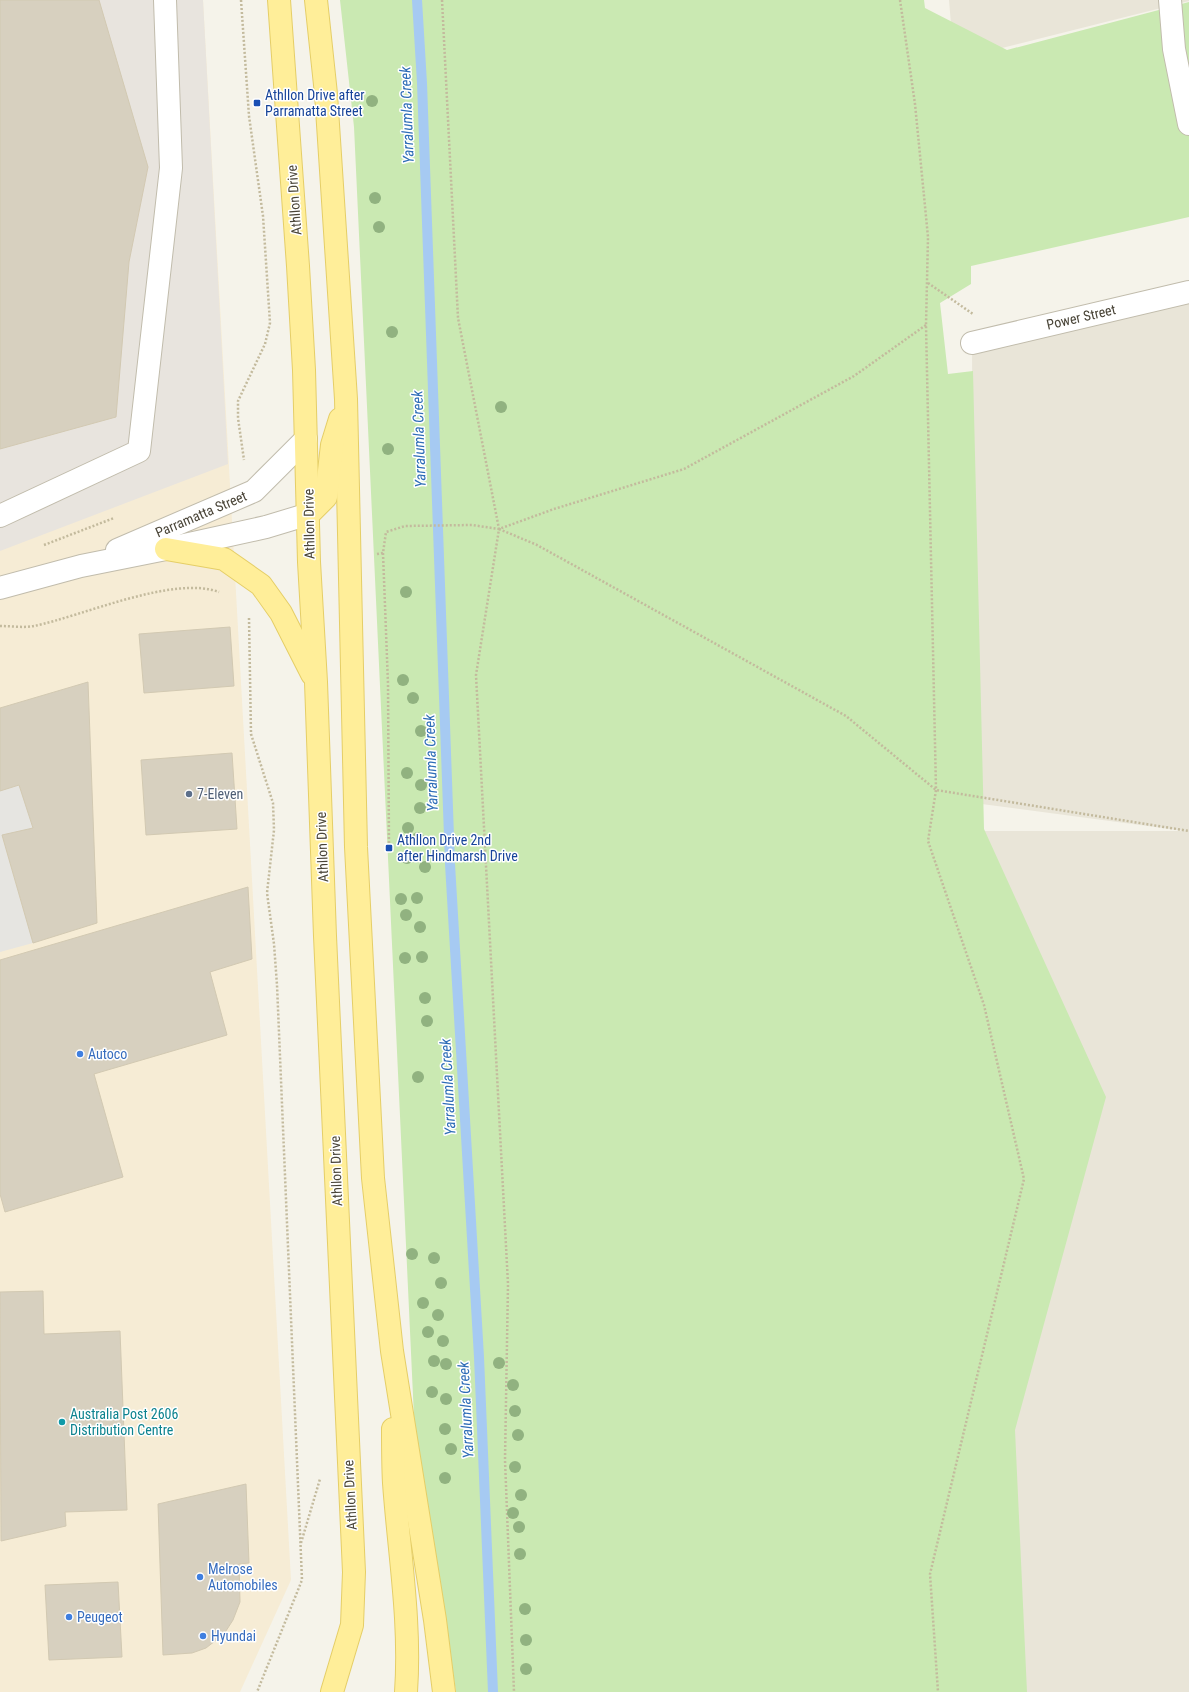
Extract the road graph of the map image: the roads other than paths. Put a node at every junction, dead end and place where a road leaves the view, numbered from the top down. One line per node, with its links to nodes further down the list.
1 (165, 0): 11 (street)
2 (279, 0): 9 (main road, Athllon Drive)
3 (316, 0): 8 (main road)
4 (1170, 0): 5 (street)
5 (1189, 124)
6 (1189, 292): 7 (street, Power Street)
7 (972, 343)
8 (346, 399): 10 (main road); 16 (main road)
9 (306, 439): 10 (main road, Athllon Drive); 13 (street, Parramatta Street)
10 (309, 514): 12 (street, Parramatta Street); 15 (main road, Athllon Drive)
11 (0, 516)
12 (166, 549): 13 (street, Parramatta Street); 15 (main road)
13 (81, 566): 14 (street, Parramatta Street)
14 (0, 588)
15 (316, 682): 17 (main road, Athllon Drive)
16 (392, 1351): 18 (main road); 19 (main road)
17 (332, 1692)
18 (406, 1692)
19 (444, 1692)

